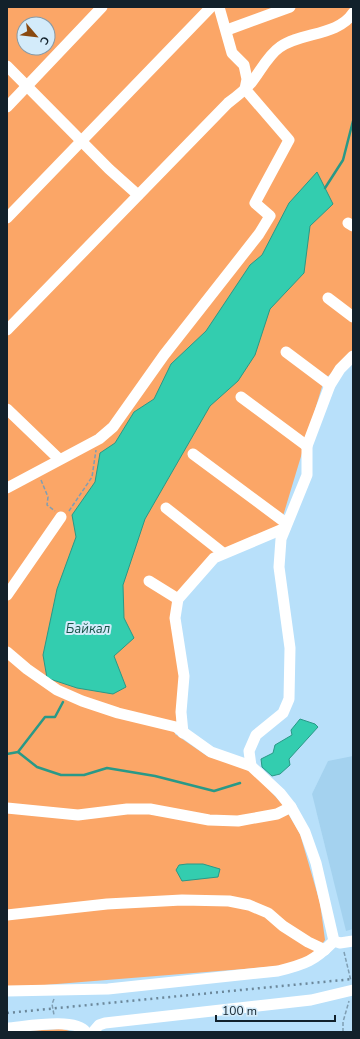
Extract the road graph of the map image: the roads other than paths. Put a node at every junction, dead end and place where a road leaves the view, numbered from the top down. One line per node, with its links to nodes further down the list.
1 (102, 7): 8 (street)
2 (211, 7): 11 (street)
3 (219, 7): 6 (street)
4 (290, 7): 6 (street)
5 (353, 13): 9 (street)
6 (226, 30): 9 (street)
7 (7, 66): 8 (street)
8 (27, 86): 10 (street); 11 (street)
9 (245, 89): 12 (street); 24 (street)
10 (7, 107)
11 (82, 141): 12 (street); 13 (street)
12 (138, 195): 16 (street)
13 (7, 218)
14 (328, 298): 15 (street)
15 (353, 317)
16 (7, 330)
17 (286, 352): 19 (street)
18 (353, 356): 19 (street)
19 (330, 385): 22 (street)
20 (241, 397): 22 (street)
21 (7, 409): 24 (street)
22 (308, 446): 28 (street)
23 (192, 454): 28 (street)
24 (59, 459): 25 (street)
25 (7, 488)
26 (166, 508): 29 (street)
27 (61, 517): 31 (street)
28 (285, 525): 29 (street); 35 (street)
29 (223, 553): 32 (street)
30 (149, 581): 32 (street)
31 (7, 595)
32 (178, 599): 34 (street)
33 (7, 652): 34 (street)
34 (183, 733): 35 (street)
35 (251, 766): 36 (street)
36 (291, 807): 37 (street); 40 (street)
37 (7, 808)
38 (7, 915): 41 (street)
39 (353, 940): 40 (street)
40 (337, 942): 41 (street)
41 (325, 950): 43 (street)
42 (353, 990): 46 (street)
43 (7, 991)
44 (7, 1028): 45 (street)
45 (86, 1032)
46 (93, 1032)

